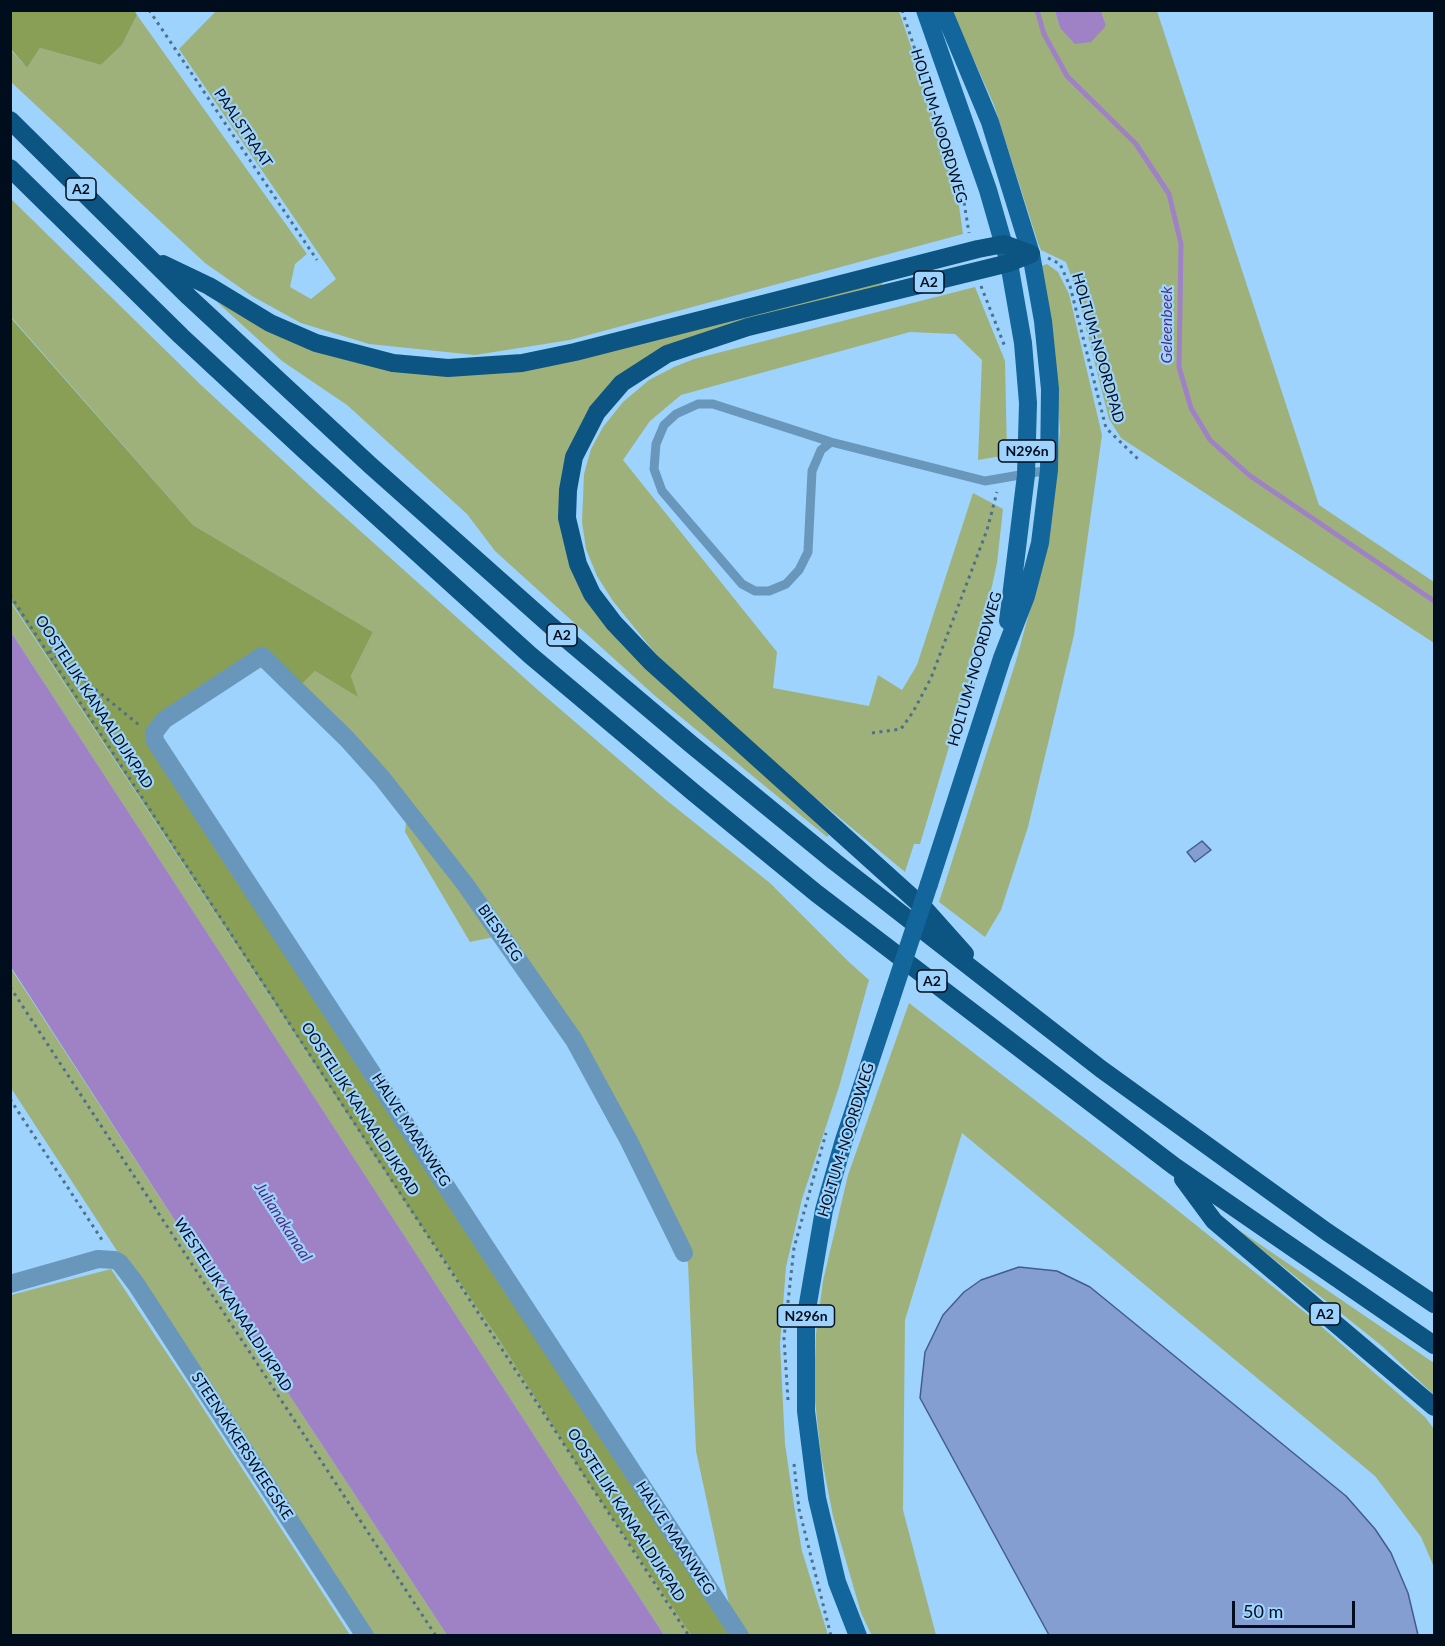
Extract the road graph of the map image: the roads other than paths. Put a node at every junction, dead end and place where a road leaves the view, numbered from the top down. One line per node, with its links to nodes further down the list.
1 (925, 10): 5 (main road, HOLTUM-NOORDWEG / N296n)
2 (943, 10): 6 (main road, HOLTUM-NOORDWEG / N296n)
3 (10, 120): 7 (highway, A2)
4 (10, 168): 15 (highway, A2)
5 (1004, 244): 6 (highway); 7 (highway, A2); 8 (main road, HOLTUM-NOORDWEG / N296n)
6 (1031, 254): 8 (highway); 10 (main road, HOLTUM-NOORDWEG / N296n)
7 (151, 258): 14 (highway, A2)
8 (1009, 263): 11 (main road, HOLTUM-NOORDWEG / N296n); 14 (highway, A2)
9 (831, 442): 9 (lane); 11 (lane)
10 (1049, 470): 11 (lane); 12 (main road, HOLTUM-NOORDWEG / N296n)
11 (1026, 475): 12 (main road, HOLTUM-NOORDWEG / N296n)
12 (1002, 658): 23 (main road, HOLTUM-NOORDWEG / N296n, bridge)
13 (154, 733): 16 (street, BIESWEG); 22 (street, HALVE MAANWEG)
14 (994, 987): 18 (highway, A2)
15 (1174, 1166): 19 (highway, A2); 20 (highway, A2)
16 (684, 1253)
17 (10, 1284): 21 (street, STEENAKKERSWEEGSKE)
18 (1434, 1304)
19 (1434, 1345)
20 (1434, 1407)
21 (365, 1635)
22 (740, 1635)
23 (858, 1635)

